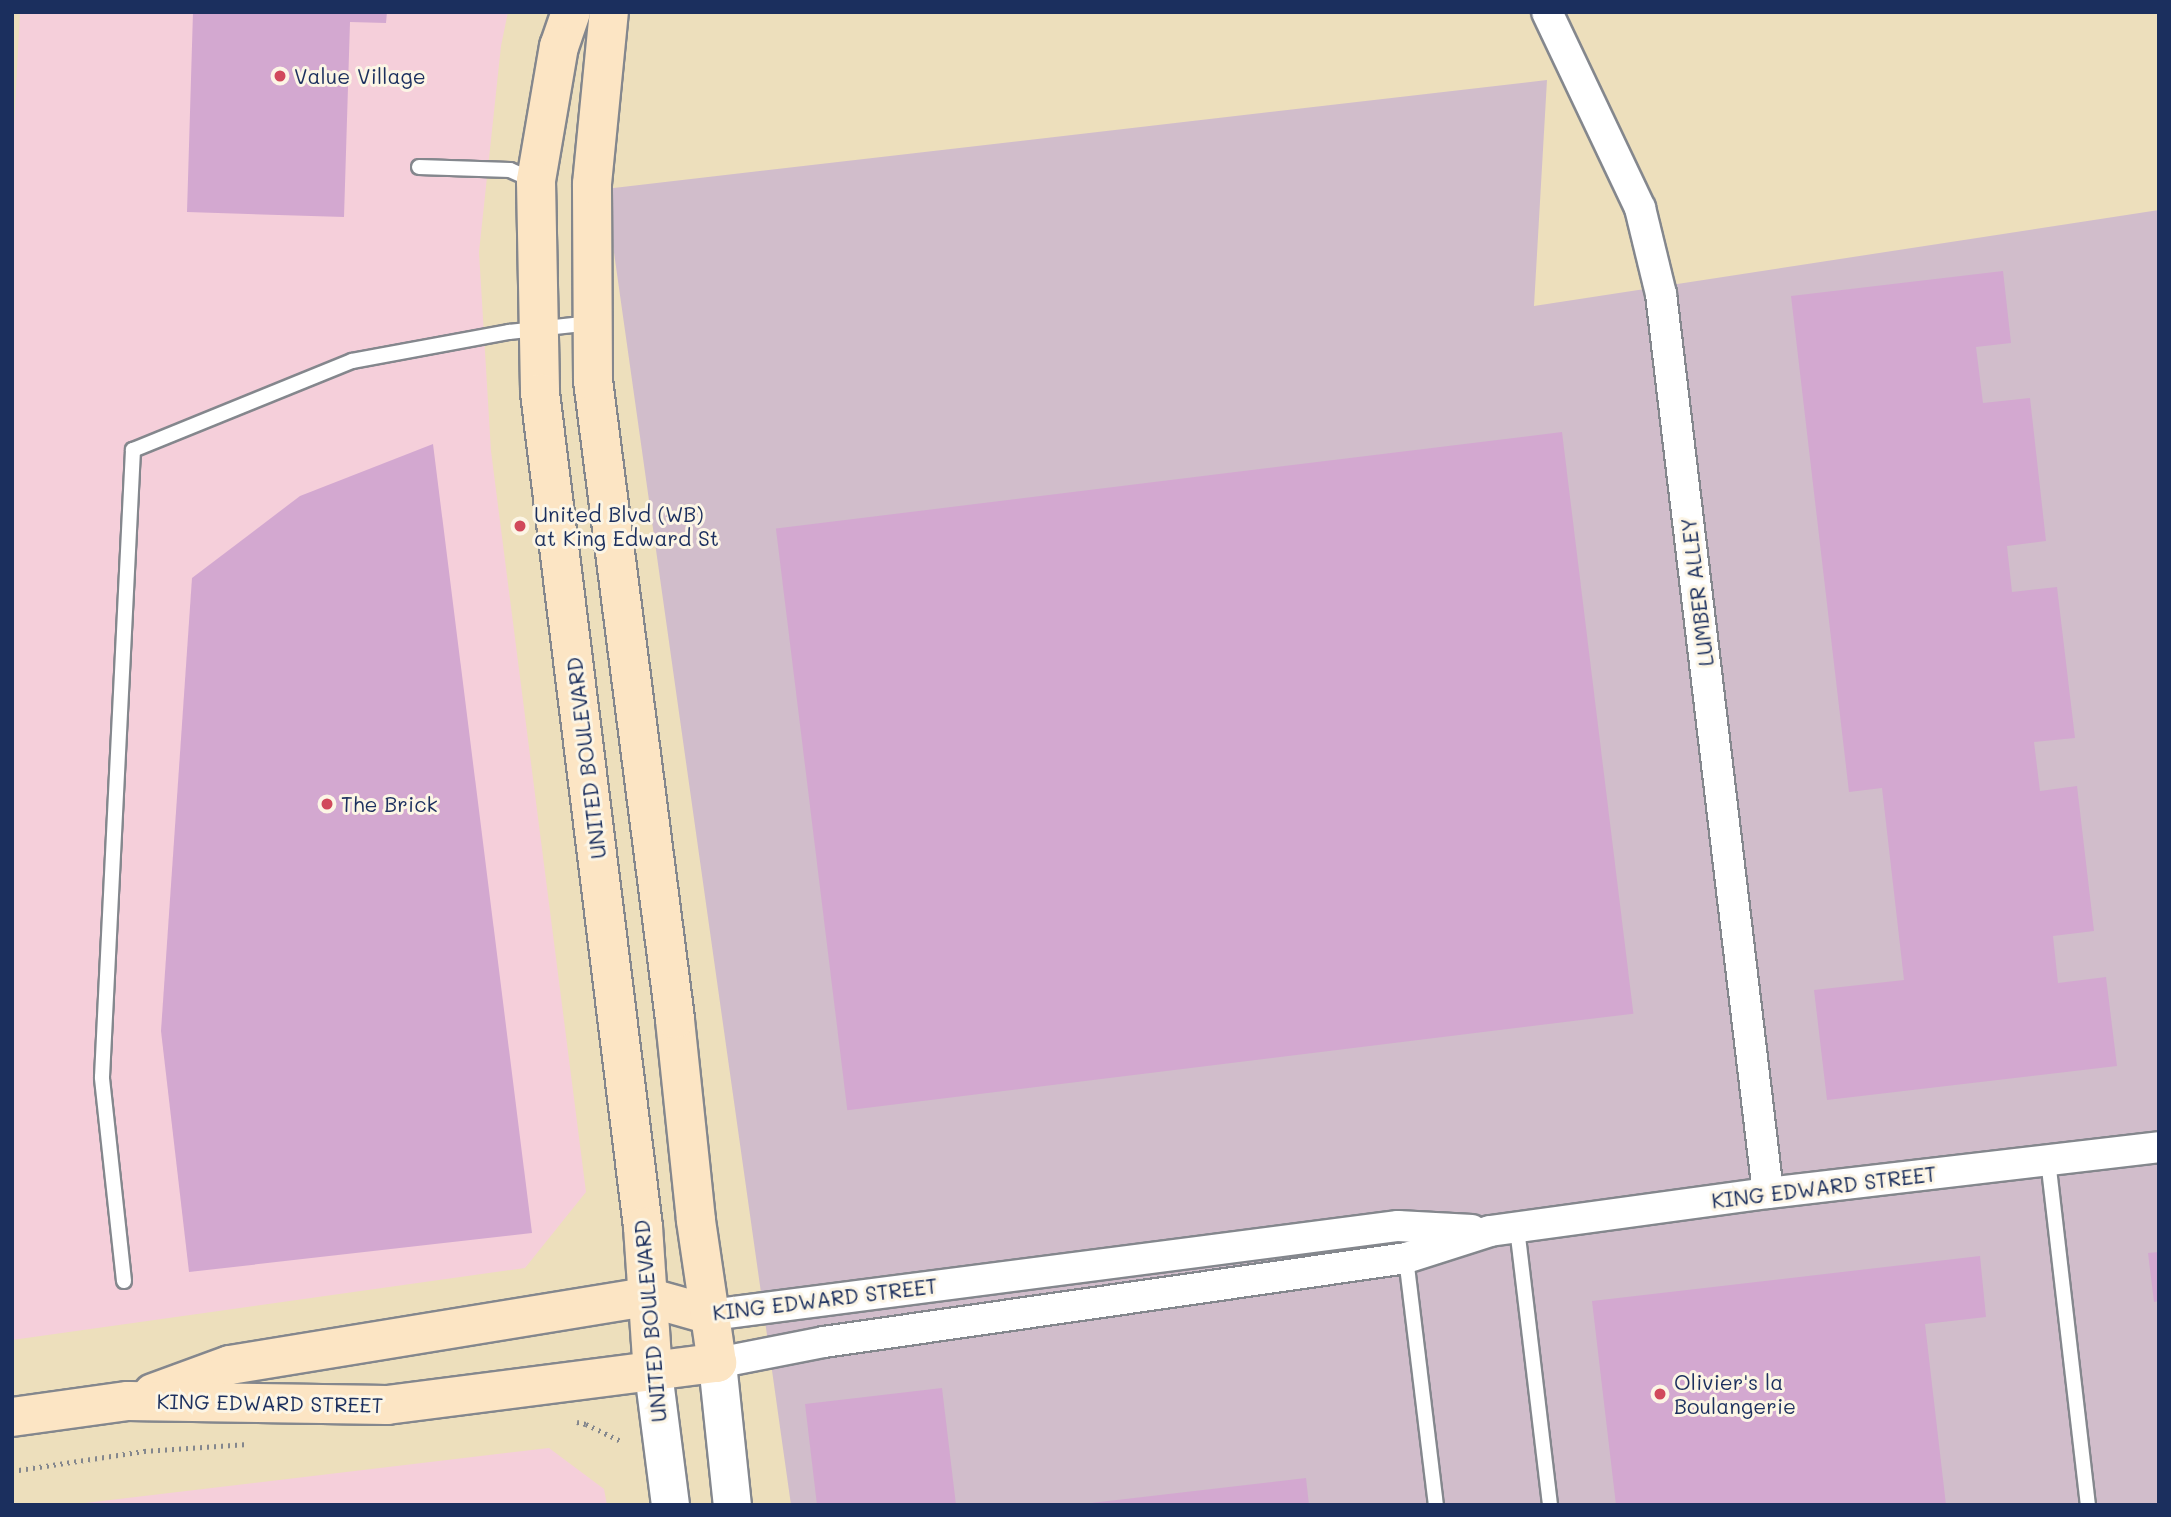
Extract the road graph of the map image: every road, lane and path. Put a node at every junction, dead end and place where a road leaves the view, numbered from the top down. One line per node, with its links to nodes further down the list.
1 (571, 12): 5 (main road, UNITED BOULEVARD)
2 (609, 12): 6 (main road)
3 (1547, 12): 10 (street, LUMBER ALLEY)
4 (419, 167): 5 (lane)
5 (536, 181): 7 (main road, UNITED BOULEVARD)
6 (593, 323): 7 (lane); 15 (main road)
7 (539, 328): 13 (lane); 14 (main road, UNITED BOULEVARD)
8 (2159, 1146): 9 (street, KING EDWARD STREET)
9 (2048, 1160): 10 (street, KING EDWARD STREET); 26 (lane)
10 (1768, 1193): 11 (street, KING EDWARD STREET)
11 (1503, 1229): 12 (street, KING EDWARD STREET); 15 (street, KING EDWARD STREET); 25 (lane)
12 (1406, 1258): 16 (street, KING EDWARD STREET); 24 (lane)
13 (124, 1281)
14 (647, 1297): 15 (main road, KING EDWARD STREET); 17 (main road, UNITED BOULEVARD); 18 (main road, KING EDWARD STREET)
15 (711, 1315): 16 (main road)
16 (717, 1363): 17 (main road, KING EDWARD STREET); 23 (street)
17 (653, 1372): 18 (main road, KING EDWARD STREET); 22 (street, UNITED BOULEVARD)
18 (128, 1401): 19 (main road, KING EDWARD STREET)
19 (12, 1417)
20 (144, 1451): 21 (path)
21 (12, 1472)
22 (670, 1505)
23 (732, 1505)
24 (1436, 1505)
25 (1550, 1505)
26 (2088, 1505)

